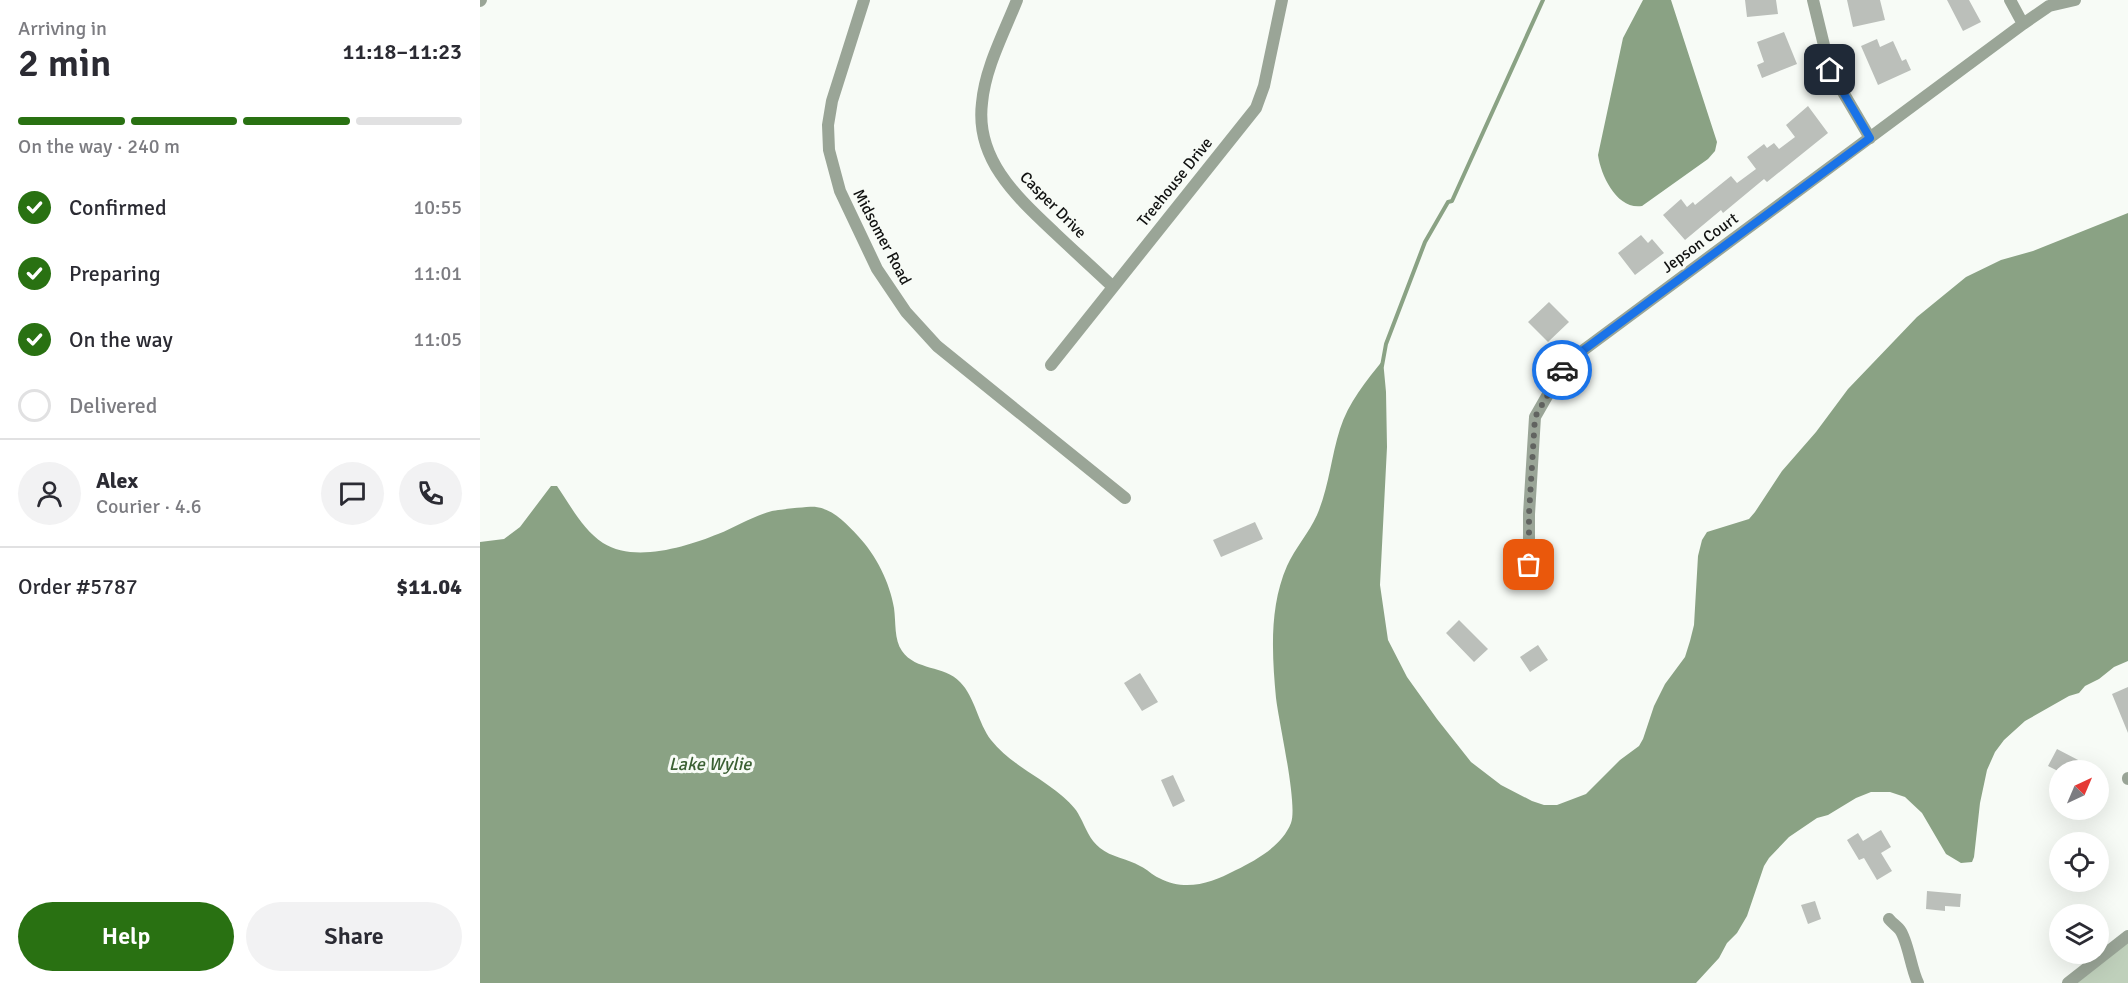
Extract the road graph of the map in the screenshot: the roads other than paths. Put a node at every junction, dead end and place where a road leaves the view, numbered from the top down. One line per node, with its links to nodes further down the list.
1 (864, 0): 11 (street, Midsomer Road)
2 (1017, 0): 9 (street, Casper Drive)
3 (1282, 0): 9 (street, Treehouse Drive)
4 (1813, 0): 8 (street)
5 (2010, 0): 7 (street)
6 (2075, 0): 7 (street, Jepson Court)
7 (2023, 24): 8 (street, Jepson Court)
8 (1870, 138): 12 (street, Jepson Court)
9 (1112, 286): 10 (street, Treehouse Drive)
10 (1051, 365)
11 (1125, 498)
12 (1529, 565)
13 (1889, 920): 15 (street)
14 (2128, 936): 16 (street)
15 (1917, 983)
16 (2068, 983)

